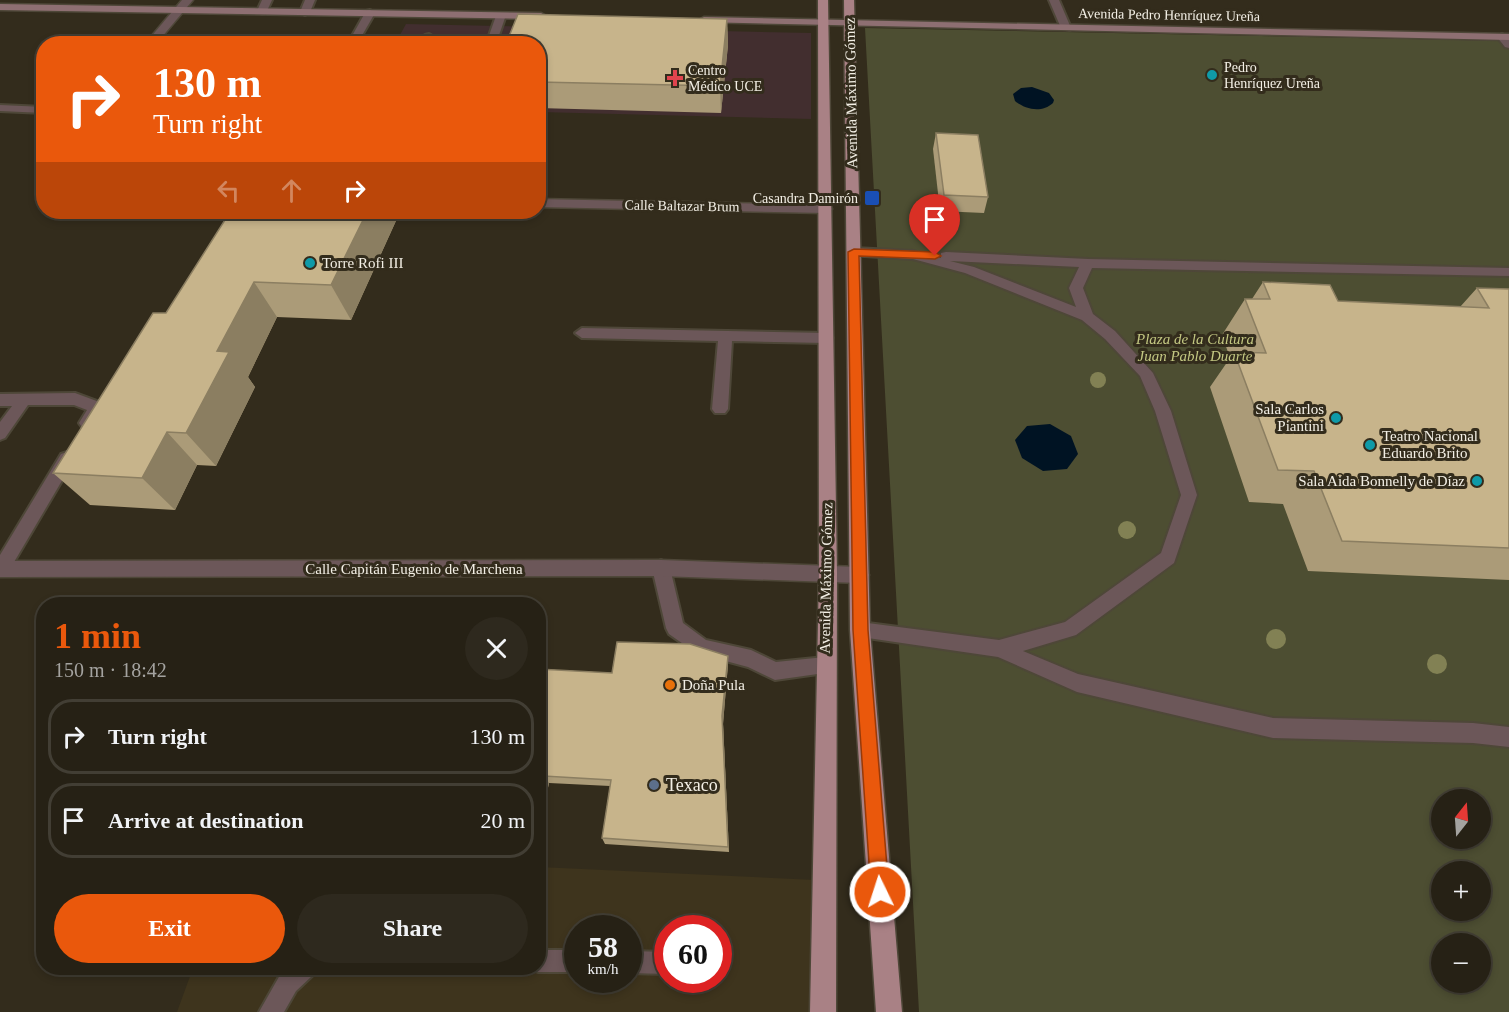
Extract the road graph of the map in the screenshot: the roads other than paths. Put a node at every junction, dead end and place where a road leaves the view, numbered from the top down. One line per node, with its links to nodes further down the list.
1 (188, 0): 8 (street)
2 (267, 0): 9 (lane)
3 (310, 0): 10 (lane)
4 (823, 0): 15 (main road, Avenida Máximo Gómez)
5 (849, 0): 16 (main road, Avenida Máximo Gómez)
6 (1054, 0): 17 (lane)
7 (0, 7): 8 (main road)
8 (179, 10): 9 (main road); 18 (street)
9 (262, 11): 10 (main road)
10 (305, 12): 11 (main road)
11 (370, 13): 12 (main road); 19 (lane)
12 (501, 15): 13 (main road); 20 (lane)
13 (548, 17)
14 (689, 20): 15 (main road, Avenida Pedro Henríquez Ureña)
15 (823, 23): 16 (main road, Avenida Pedro Henríquez Ureña); 25 (main road, Avenida Máximo Gómez)
16 (849, 24): 17 (main road, Avenida Pedro Henríquez Ureña); 26 (main road, Avenida Máximo Gómez)
17 (1066, 28): 21 (main road, Avenida Pedro Henríquez Ureña)
18 (157, 36)
19 (356, 36)
20 (494, 36)
21 (1507, 40)
22 (0, 108): 23 (lane)
23 (36, 110)
24 (546, 203): 25 (street, Calle Baltazar Brum)
25 (825, 209): 33 (main road, Avenida Máximo Gómez)
26 (854, 252): 27 (lane); 41 (main road, Avenida Máximo Gómez)
27 (913, 255): 28 (lane); 30 (lane)
28 (1088, 263): 29 (lane); 30 (lane)
29 (1509, 272)
30 (1087, 317): 43 (lane)
31 (582, 333): 32 (lane)
32 (724, 336): 33 (lane); 36 (lane)
33 (826, 338): 40 (main road, Avenida Máximo Gómez)
34 (0, 400): 35 (lane)
35 (24, 400): 37 (lane); 39 (lane)
36 (720, 409)
37 (0, 434)
38 (661, 568): 39 (street, Calle Capitán Eugenio de Marchena); 40 (street, Calle Capitán Eugenio de Marchena); 44 (lane)
39 (1, 569)
40 (828, 573): 41 (street, Calle Capitán Eugenio de Marchena); 44 (main road, Avenida Máximo Gómez)
41 (859, 575): 42 (main road, Avenida Máximo Gómez)
42 (860, 630): 43 (lane); 51 (main road, Avenida Máximo Gómez)
43 (999, 649): 45 (lane)
44 (825, 666): 50 (main road, Avenida Máximo Gómez)
45 (1509, 736)
46 (546, 961): 47 (lane)
47 (564, 962)
48 (296, 975): 49 (lane)
49 (271, 1012)
50 (823, 1012)
51 (889, 1012)

